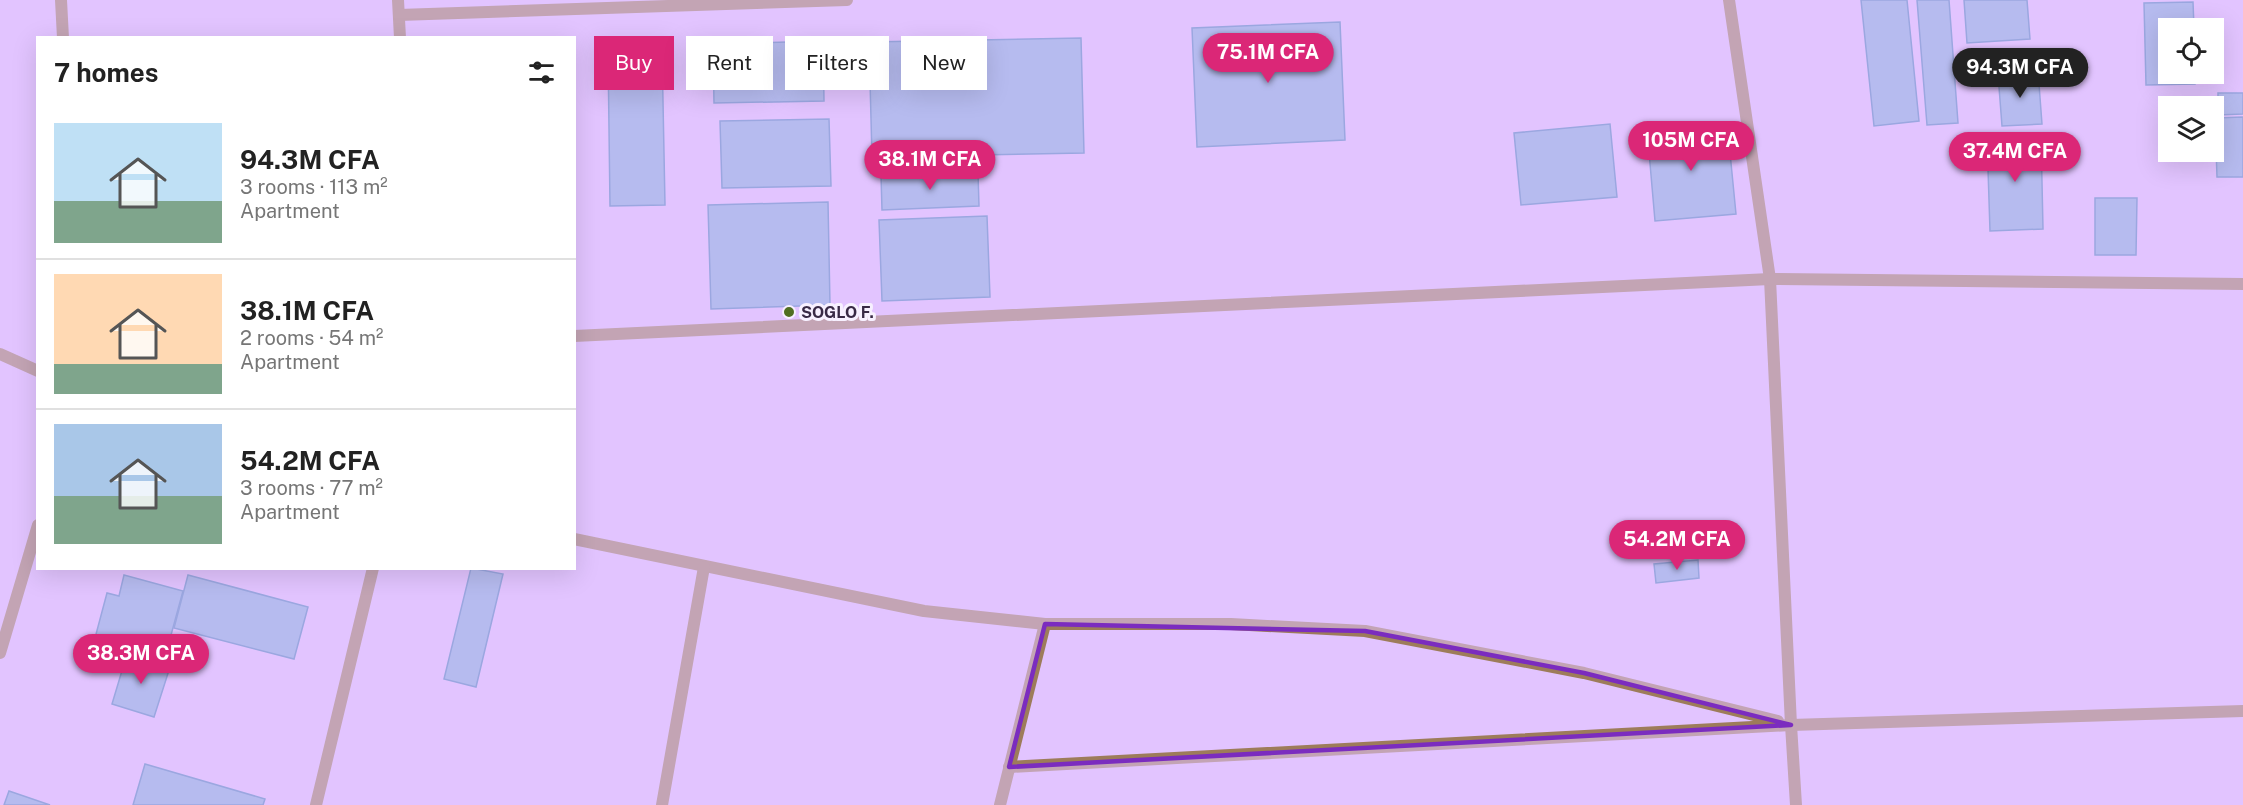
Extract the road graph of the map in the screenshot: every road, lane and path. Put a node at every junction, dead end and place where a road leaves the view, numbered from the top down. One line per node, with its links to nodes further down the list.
1 (61, 0): 6 (street)
2 (399, 0): 5 (street)
3 (847, 0): 5 (street)
4 (1729, 0): 8 (street)
5 (399, 15): 7 (street)
6 (63, 36)
7 (400, 36)
8 (1770, 279): 9 (street); 10 (street); 20 (street)
9 (2243, 284)
10 (576, 336)
11 (0, 354): 12 (street)
12 (36, 370)
13 (36, 532): 18 (street)
14 (576, 539): 15 (street)
15 (704, 567): 17 (street); 23 (street)
16 (373, 570): 22 (street)
17 (1045, 624): 20 (street); 21 (street)
18 (0, 653)
19 (2243, 711): 20 (street)
20 (1791, 725): 21 (street); 25 (street)
21 (1009, 767): 24 (street)
22 (316, 805)
23 (662, 805)
24 (1000, 805)
25 (1796, 805)

